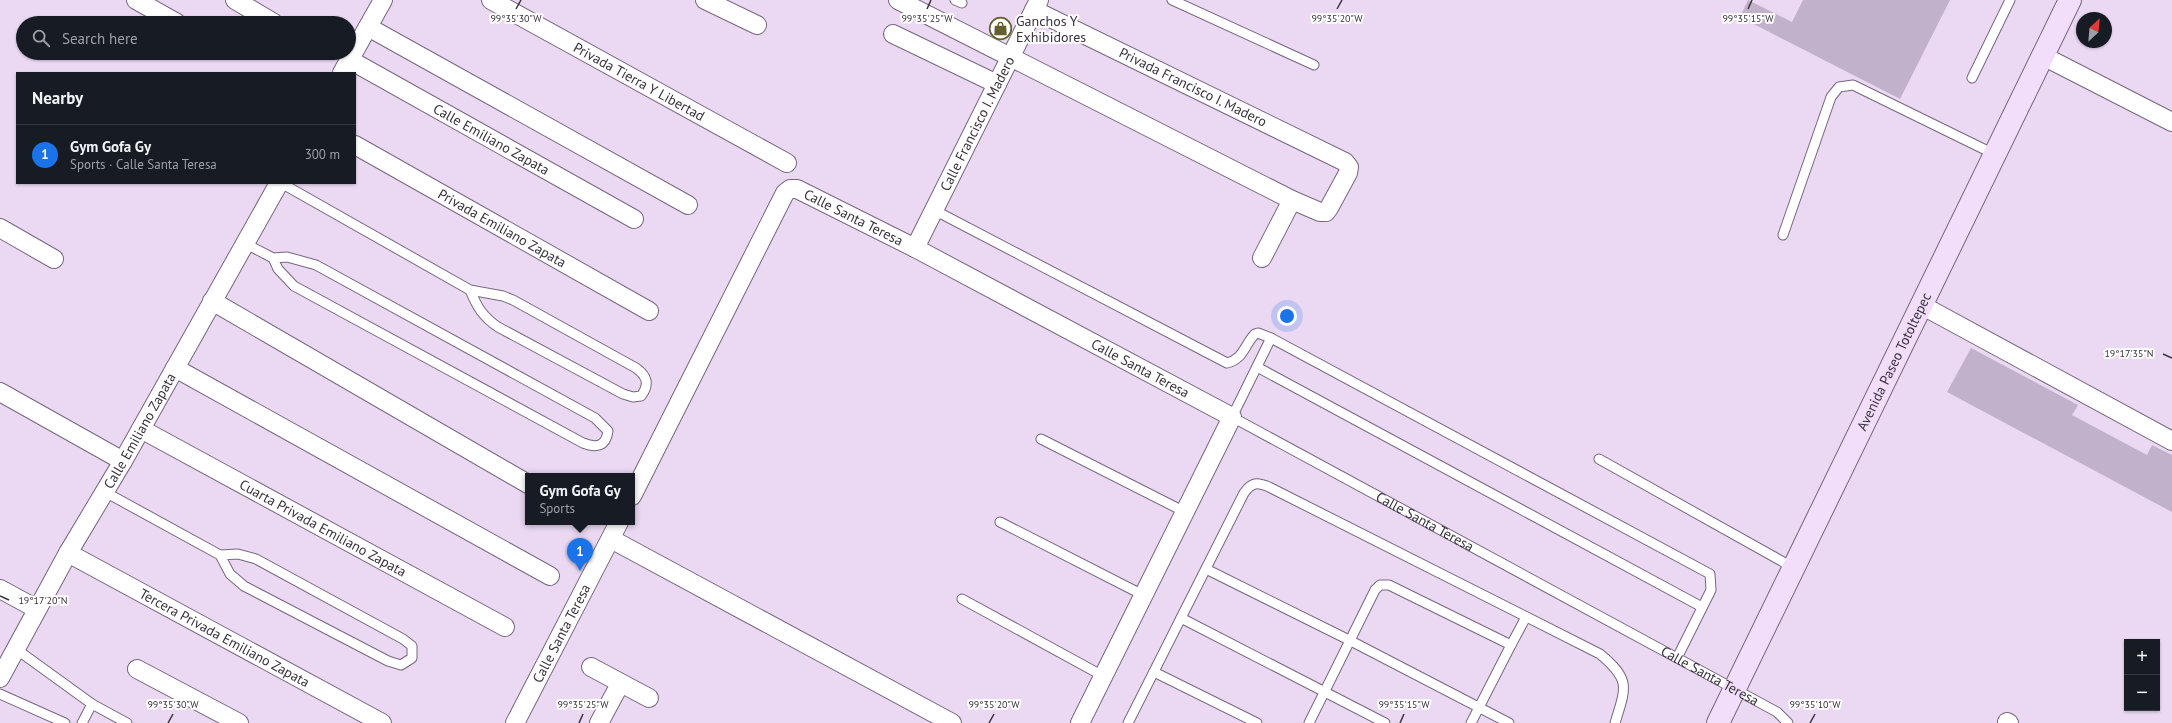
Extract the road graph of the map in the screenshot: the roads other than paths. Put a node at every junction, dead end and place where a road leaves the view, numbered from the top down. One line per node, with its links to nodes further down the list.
1 (136, 0): 11 (street)
2 (235, 0): 12 (street)
3 (383, 0): 14 (street, Calle Emiliano Zapata)
4 (491, 0): 26 (street, Privada Tierra Y Libertad)
5 (705, 0): 13 (street)
6 (898, 0): 17 (street)
7 (1172, 0): 20 (lane)
8 (2010, 0): 21 (lane)
9 (2070, 0): 18 (main road, Avenida Paseo Totoltepec)
10 (1037, 5): 17 (street, Calle Francisco I. Madero); 29 (street, Privada Francisco I. Madero)
11 (165, 16)
12 (262, 16)
13 (757, 25)
14 (368, 27): 16 (street, Calle Emiliano Zapata); 30 (street)
15 (893, 34): 22 (street)
16 (356, 48)
17 (1011, 56): 22 (street, Calle Francisco I. Madero); 29 (street)
18 (2043, 56): 23 (street); 25 (main road, Avenida Paseo Totoltepec)
19 (346, 66): 32 (street, Calle Emiliano Zapata)
20 (1314, 66)
21 (1972, 78)
22 (997, 84): 31 (street, Calle Francisco I. Madero)
23 (2172, 122)
24 (356, 146): 43 (street, Privada Emiliano Zapata)
25 (1996, 155): 34 (lane); 42 (main road, Avenida Paseo Totoltepec)
26 (787, 163)
27 (279, 184): 35 (street, Calle Emiliano Zapata)
28 (282, 184): 40 (lane)
29 (1292, 200): 38 (street)
30 (688, 205)
31 (934, 210): 36 (street, Calle Francisco I. Madero); 44 (lane)
32 (634, 219)
33 (0, 228): 39 (street)
34 (1783, 235)
35 (246, 244): 37 (lane); 41 (street, Calle Emiliano Zapata)
36 (915, 248): 48 (street, Calle Santa Teresa); 55 (street, Calle Santa Teresa)
37 (273, 258): 37 (lane)
38 (1262, 258)
39 (54, 259)
40 (470, 290): 40 (lane)
41 (212, 301): 46 (street, Calle Emiliano Zapata); 54 (street)
42 (1923, 306): 51 (street); 63 (main road, Avenida Paseo Totoltepec)
43 (649, 310)
44 (1271, 338): 45 (lane); 69 (lane)
45 (1257, 367): 48 (lane); 69 (lane)
46 (175, 368): 49 (street, Calle Emiliano Zapata); 65 (street)
47 (0, 392): 53 (street)
48 (1232, 417): 57 (street); 77 (lane, Calle Santa Teresa)
49 (141, 429): 53 (street, Calle Emiliano Zapata); 73 (street, Cuarta Privada Emiliano Zapata)
50 (1040, 439): 57 (lane)
51 (2172, 441)
52 (1600, 459): 63 (lane)
53 (123, 461): 56 (street, Calle Emiliano Zapata)
54 (525, 482)
55 (635, 490)
56 (105, 492): 61 (street, Calle Emiliano Zapata); 62 (lane)
57 (1185, 512): 67 (street)
58 (1000, 522): 67 (lane)
59 (618, 525): 60 (street, Calle Santa Teresa)
60 (611, 539): 95 (street, Calle Santa Teresa); 97 (street)
61 (68, 553): 70 (street, Calle Emiliano Zapata); 94 (street, Tercera Privada Emiliano Zapata)
62 (220, 555): 62 (lane)
63 (1794, 568): 84 (main road, Avenida Paseo Totoltepec)
64 (1206, 569): 71 (lane); 72 (lane); 74 (lane)
65 (550, 576)
66 (0, 589): 70 (street)
67 (1143, 595): 82 (street)
68 (962, 599): 82 (lane)
69 (1702, 607): 77 (lane)
70 (38, 609): 76 (street, Calle Emiliano Zapata)
71 (1526, 617): 75 (lane); 105 (lane)
72 (1181, 618): 81 (lane); 85 (lane)
73 (505, 627)
74 (1349, 640): 75 (lane); 85 (lane); 89 (lane)
75 (1511, 645): 89 (lane)
76 (16, 649): 80 (street, Calle Emiliano Zapata); 88 (lane)
77 (1677, 658): 84 (lane, Calle Santa Teresa)
78 (591, 667): 83 (street)
79 (137, 669): 93 (street)
80 (2, 672)
81 (1154, 672): 99 (lane); 100 (lane)
82 (1103, 676): 98 (street)
83 (620, 684): 87 (street); 96 (street)
84 (1735, 690): 106 (main road, Avenida Paseo Totoltepec); 107 (lane, Calle Santa Teresa)
85 (1324, 692): 101 (lane); 102 (lane)
86 (0, 694): 90 (lane)
87 (649, 698)
88 (92, 704): 91 (lane); 92 (lane)
89 (1479, 708): 103 (lane); 104 (lane)
90 (66, 723)
91 (82, 723)
92 (127, 723)
93 (239, 723)
94 (382, 723)
95 (515, 723)
96 (599, 723)
97 (952, 723)
98 (1080, 723)
99 (1128, 723)
100 (1257, 723)
101 (1309, 723)
102 (1385, 723)
103 (1471, 723)
104 (1509, 723)
105 (1615, 723)
106 (1718, 723)
107 (1788, 723)

